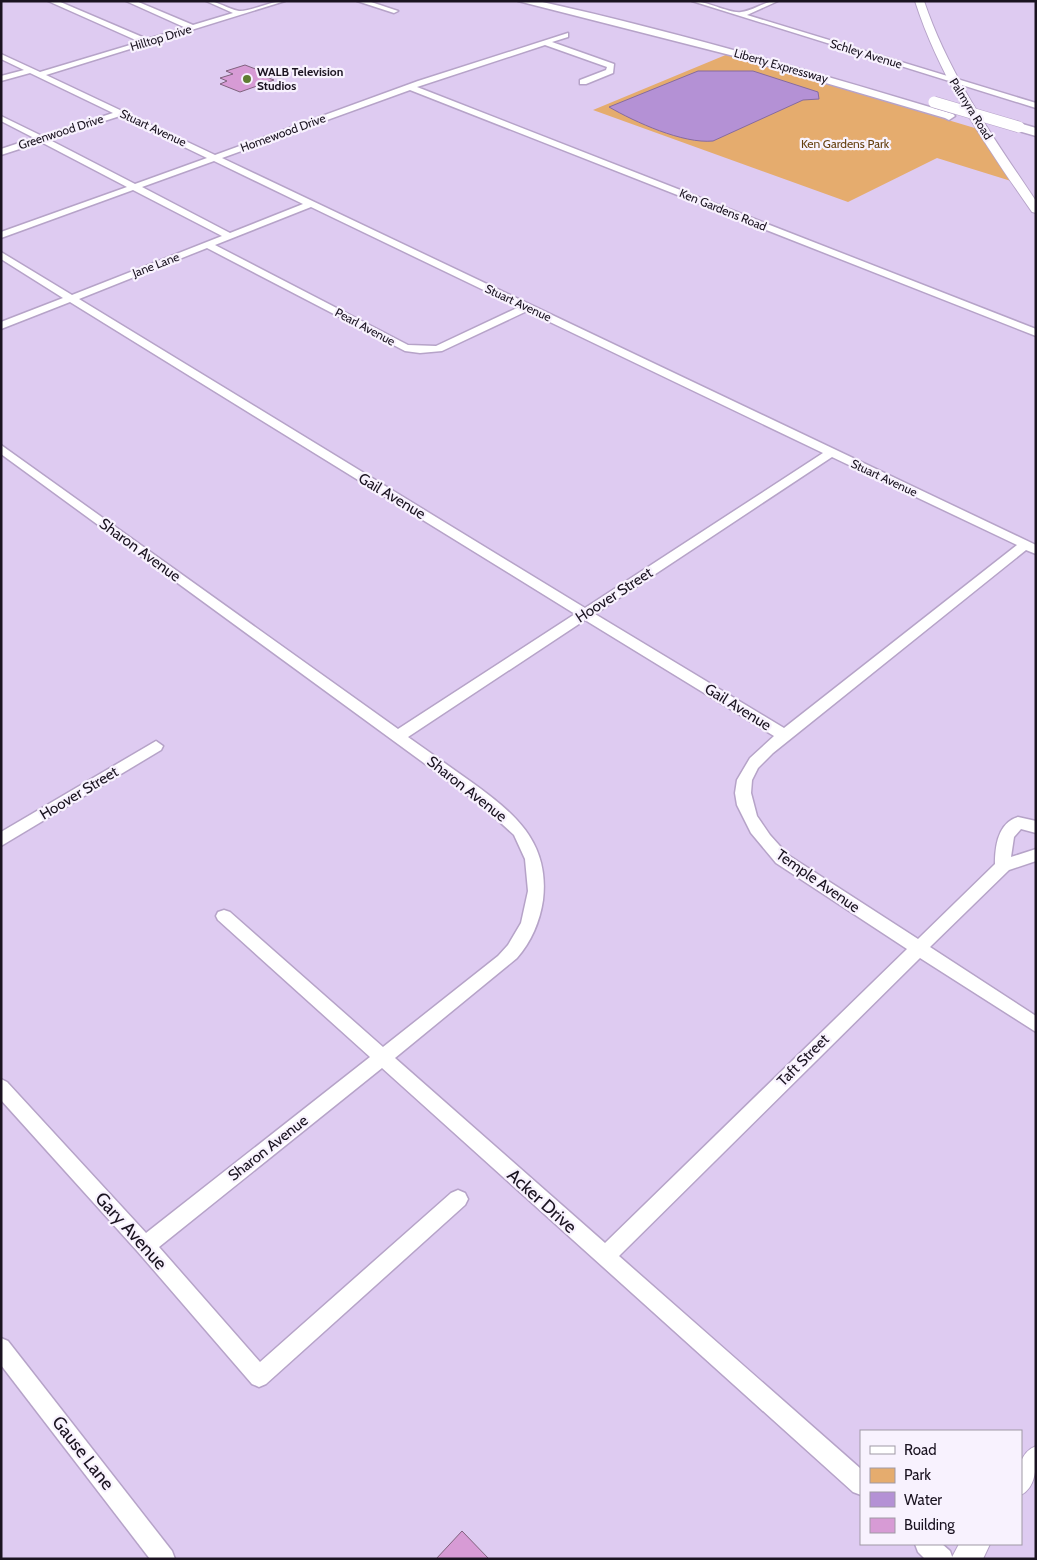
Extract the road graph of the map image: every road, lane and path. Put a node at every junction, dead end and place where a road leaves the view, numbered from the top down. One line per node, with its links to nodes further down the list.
1 (51, 1): 16 (street)
2 (129, 1): 14 (street)
3 (209, 1): 12 (street)
4 (282, 1): 12 (street, Hilltop Drive)
5 (360, 1): 11 (street)
6 (524, 1): 28 (highway, Liberty Expressway)
7 (566, 1): 28 (highway, Liberty Expressway, bridge)
8 (695, 1): 13 (street, Schley Avenue)
9 (775, 1): 13 (street)
10 (919, 1): 21 (main road, Palmyra Road)
11 (394, 11)
12 (241, 14): 14 (street, Hilltop Drive)
13 (740, 15): 21 (street, Schley Avenue)
14 (193, 28): 16 (street, Hilltop Drive)
15 (565, 35): 17 (street, Homewood Drive)
16 (147, 42): 19 (street, Hilltop Drive)
17 (545, 42): 22 (street); 23 (street, Homewood Drive)
18 (1, 56): 19 (street, Stuart Avenue)
19 (36, 72): 20 (street, Hilltop Drive); 25 (street, Stuart Avenue)
20 (1, 79)
21 (953, 80): 24 (street, Schley Avenue); 35 (main road, Palmyra Road)
22 (584, 82)
23 (410, 87): 32 (street, Homewood Drive); 43 (street, Ken Gardens Road)
24 (1036, 106)
25 (120, 113): 29 (street, Greenwood Drive); 32 (street, Stuart Avenue)
26 (1, 118): 29 (street)
27 (1036, 131): 28 (highway, Liberty Expressway)
28 (1020, 132): 30 (highway, Liberty Expressway)
29 (40, 139): 31 (street, Greenwood Drive); 33 (street)
30 (1036, 142)
31 (1, 152)
32 (215, 158): 33 (street, Homewood Drive); 34 (street, Stuart Avenue)
33 (135, 188): 36 (street, Homewood Drive); 37 (street)
34 (310, 204): 37 (street, Jane Lane); 41 (street, Stuart Avenue)
35 (1036, 210)
36 (1, 235)
37 (229, 236): 38 (street, Jane Lane)
38 (208, 245): 40 (street, Jane Lane); 41 (street, Pearl Avenue)
39 (1, 254): 40 (street, Gail Avenue)
40 (73, 298): 42 (street, Jane Lane); 47 (street, Gail Avenue)
41 (527, 307): 45 (street, Stuart Avenue)
42 (1, 326)
43 (1036, 333)
44 (1, 448): 49 (street, Sharon Avenue)
45 (831, 453): 46 (street, Stuart Avenue); 47 (street, Hoover Street)
46 (1030, 547): 48 (street, Temple Avenue)
47 (587, 614): 48 (street, Gail Avenue); 49 (street, Hoover Street)
48 (784, 735): 56 (street, Temple Avenue)
49 (397, 737): 58 (street, Sharon Avenue)
50 (156, 746): 52 (street, Hoover Street)
51 (1036, 827): 54 (street)
52 (1, 840)
53 (1036, 855): 54 (street, Taft Street)
54 (1003, 866): 56 (street, Taft Street)
55 (224, 916): 58 (street, Acker Drive)
56 (917, 948): 57 (street, Temple Avenue); 62 (street, Taft Street)
57 (1036, 1025)
58 (381, 1058): 61 (street, Sharon Avenue); 62 (street, Acker Drive)
59 (1, 1087): 61 (street, Gary Avenue)
60 (458, 1199): 61 (street, Gary Avenue)
61 (145, 1246)
62 (605, 1256): 66 (street, Acker Drive)
63 (1, 1348): 69 (street, Gause Lane)
64 (1036, 1460): 65 (main road)
65 (1022, 1480)
66 (860, 1483)
67 (927, 1545): 70 (street)
68 (975, 1545): 71 (main road)
69 (164, 1559)
70 (942, 1559)
71 (965, 1559)

